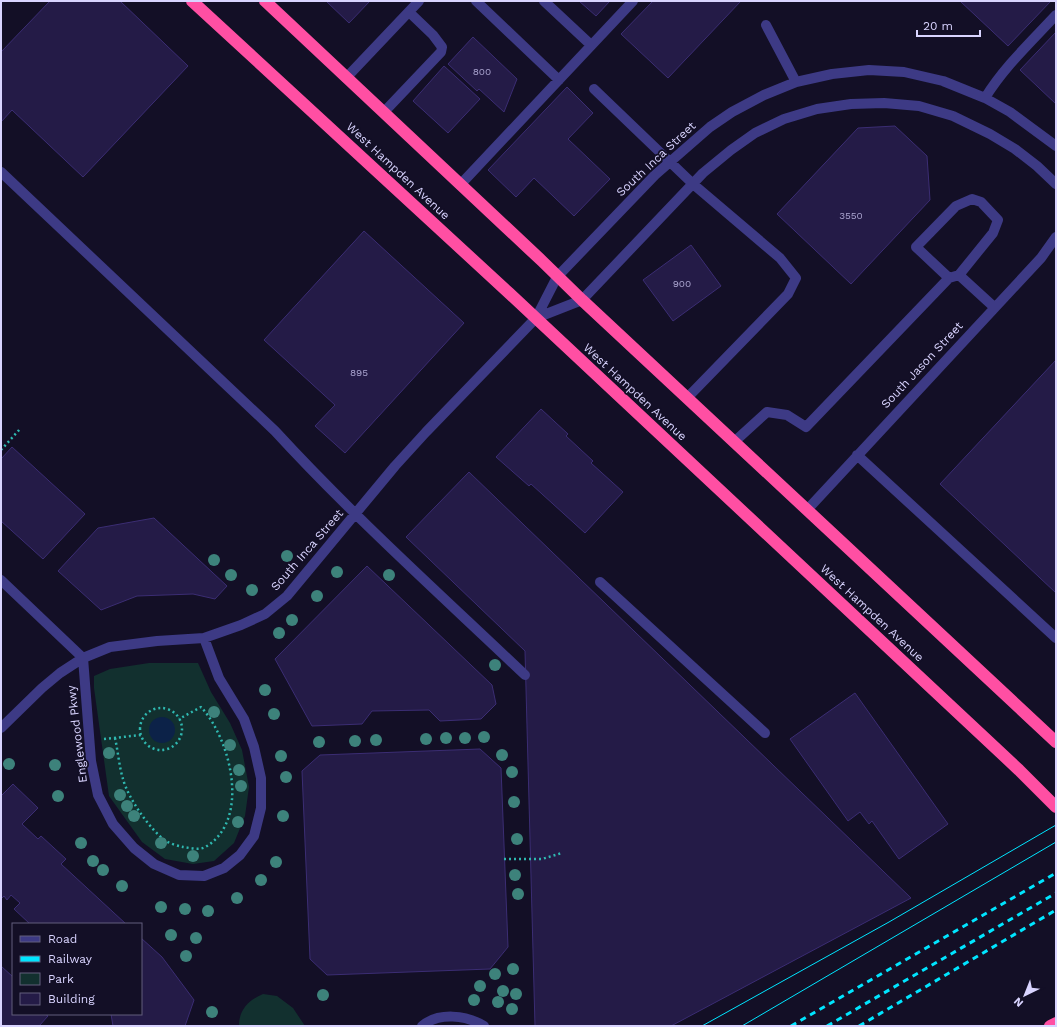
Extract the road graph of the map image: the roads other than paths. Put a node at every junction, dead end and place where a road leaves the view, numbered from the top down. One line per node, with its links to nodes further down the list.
1 (192, 1): 28 (highway, West Hampden Avenue)
2 (265, 1): 11 (highway)
3 (419, 1): 7 (street)
4 (476, 1): 12 (street)
5 (544, 1): 10 (street)
6 (633, 1): 10 (street)
7 (409, 12): 11 (street); 16 (street)
8 (1056, 15): 15 (street)
9 (766, 25): 13 (street)
10 (591, 46): 12 (street)
11 (346, 78): 16 (highway)
12 (559, 80): 22 (street)
13 (796, 82): 15 (street, South Inca Street); 18 (street, South Inca Street)
14 (594, 89): 18 (street)
15 (985, 98): 17 (street, South Inca Street)
16 (384, 112): 22 (highway)
17 (1056, 146)
18 (669, 162): 20 (street); 24 (street, South Inca Street)
19 (1, 172): 33 (street)
20 (693, 184): 21 (street, South Inca Street); 26 (street, South Inca Street); 29 (street)
21 (1056, 184)
22 (460, 185): 24 (highway)
23 (1056, 238): 27 (street, South Jason Street)
24 (557, 276): 26 (highway); 28 (street, South Inca Street)
25 (954, 277): 25 (street); 27 (street); 30 (street)
26 (582, 300): 28 (street, South Inca Street); 29 (highway)
27 (994, 307): 31 (street, South Jason Street)
28 (536, 318): 33 (street, South Inca Street); 43 (highway, West Hampden Avenue)
29 (687, 398): 30 (highway)
30 (734, 442): 32 (highway)
31 (857, 455): 32 (street, South Jason Street); 37 (street)
32 (807, 510): 42 (highway)
33 (355, 514): 36 (street, South Inca Street); 39 (street)
34 (1, 580): 38 (street)
35 (600, 582): 41 (street)
36 (204, 638): 38 (street, South Inca Street); 38 (street, Englewood Pkwy)
37 (1056, 638)
38 (83, 658): 40 (street, South Inca Street)
39 (525, 675)
40 (1, 728)
41 (765, 733)
42 (1053, 738)
43 (1019, 770): 44 (highway, West Hampden Avenue); 45 (highway)
44 (1056, 807)
45 (1056, 813)
46 (1056, 1023): 49 (highway)
47 (422, 1026): 48 (street)
48 (484, 1026)
49 (1050, 1026)

